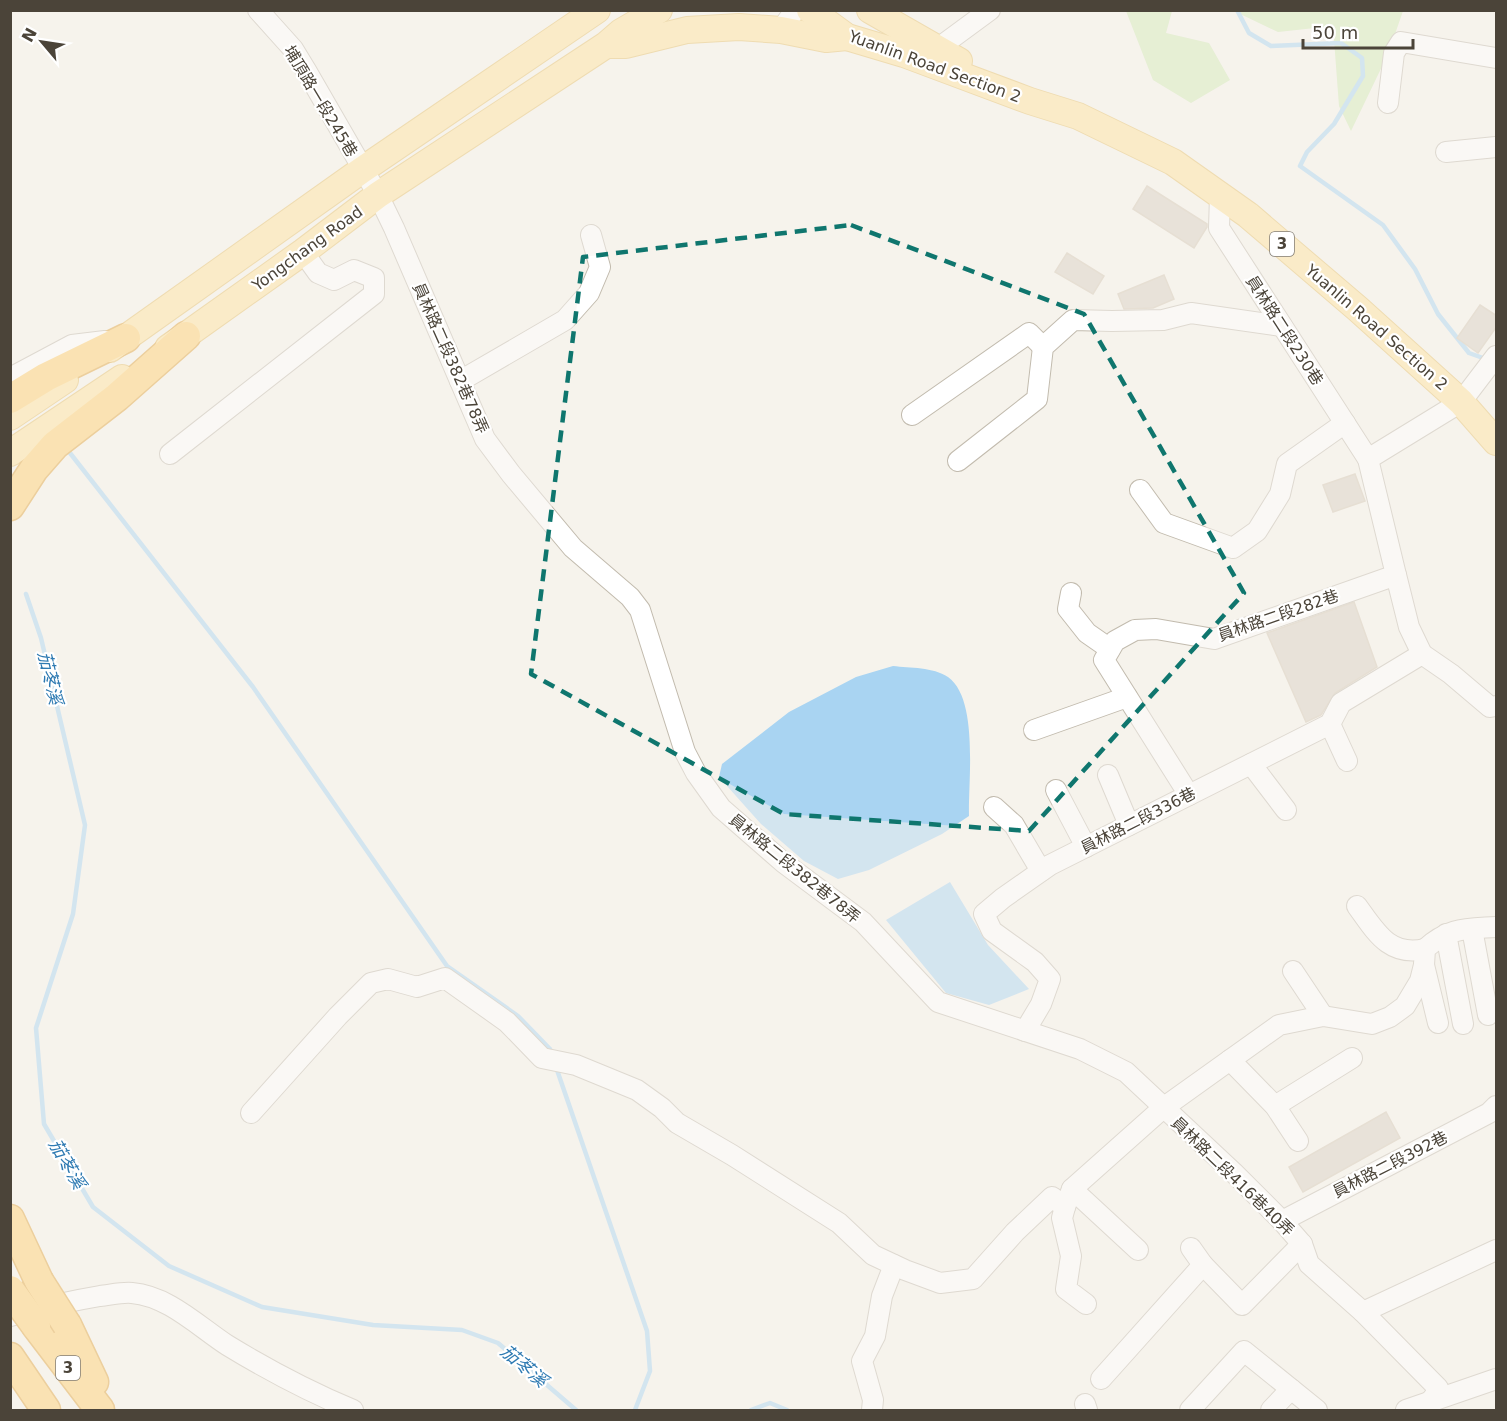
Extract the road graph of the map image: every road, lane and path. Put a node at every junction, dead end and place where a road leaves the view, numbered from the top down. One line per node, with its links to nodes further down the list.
1 (258, 10): 18 (street, 埔頂路一段245巷)
2 (574, 10): 11 (main road)
3 (597, 10): 11 (main road)
4 (660, 10): 10 (main road, Yongchang Road)
5 (810, 10): 9 (main road, Yuanlin Road Section 2 / 3)
6 (870, 10): 12 (main road, Yuanlin Road Section 2 / 3)
7 (990, 10): 12 (street)
8 (788, 20): 9 (main road); 10 (main road)
9 (848, 37): 14 (main road, Yuanlin Road Section 2 / 3)
10 (606, 45): 19 (main road, Yongchang Road)
11 (544, 46): 18 (main road, Yongchang Road)
12 (937, 49): 14 (main road, Yuanlin Road Section 2 / 3)
13 (1497, 58): 15 (street)
14 (1030, 101): 20 (main road, Yuanlin Road Section 2 / 3)
15 (1388, 103)
16 (1497, 147): 17 (street)
17 (1446, 152)
18 (362, 170): 19 (street, 埔頂路一段245巷); 25 (main road, Yongchang Road)
19 (378, 195): 22 (main road, Yongchang Road); 29 (street, 員林路二段382巷78弄)
20 (1220, 196): 23 (street, 員林路二段230巷); 31 (main road, Yuanlin Road Section 2 / 3)
21 (591, 235): 29 (street)
22 (303, 252): 24 (main road, Yongchang Road); 37 (street)
23 (1282, 326): 26 (street); 34 (street, 員林路二段230巷)
24 (186, 336): 36 (main road, Yongchang Road); 41 (highway)
25 (126, 338): 28 (street); 30 (highway); 33 (main road, Yongchang Road)
26 (1043, 347): 32 (street); 39 (street)
27 (1497, 357): 31 (street)
28 (10, 378)
29 (460, 381): 70 (street, 員林路二段382巷78弄)
30 (10, 399)
31 (1461, 402): 35 (main road, Yuanlin Road Section 2 / 3); 38 (street)
32 (912, 415)
33 (10, 417)
34 (1345, 423): 38 (street, 員林路二段230巷); 40 (street)
35 (1497, 442)
36 (10, 453)
37 (170, 454)
38 (1368, 459): 42 (street)
39 (958, 462)
40 (1140, 490)
41 (10, 506)
42 (1396, 574): 44 (street, 員林路二段282巷); 45 (street)
43 (1071, 593): 44 (street)
44 (1110, 649): 46 (street)
45 (1422, 654): 47 (street); 48 (street, 員林路二段336巷)
46 (1126, 697): 49 (street); 54 (street)
47 (1497, 706)
48 (1330, 724): 50 (street); 51 (street, 員林路二段336巷)
49 (1034, 730)
50 (1347, 761)
51 (1251, 764): 54 (street, 員林路二段336巷); 56 (street)
52 (1108, 775): 57 (street)
53 (1056, 790): 58 (street)
54 (1189, 795): 57 (street, 員林路二段336巷)
55 (994, 807): 59 (street)
56 (1286, 810)
57 (1129, 825): 58 (street, 員林路二段336巷)
58 (1086, 847): 59 (street, 員林路二段336巷)
59 (1041, 871): 70 (street, 員林路二段336巷)
60 (1357, 906): 64 (street)
61 (1497, 927): 62 (street)
62 (1472, 929): 63 (street); 66 (street)
63 (1446, 934): 64 (street); 69 (street)
64 (1425, 957): 67 (street); 68 (street)
65 (1293, 971): 67 (street)
66 (1488, 1015)
67 (1323, 1016): 72 (street)
68 (1438, 1023)
69 (1463, 1024)
70 (1025, 1031): 75 (street, 員林路二段382巷78弄)
71 (1352, 1058): 73 (street)
72 (1230, 1060): 73 (street); 75 (street)
73 (1275, 1106): 77 (street)
74 (1497, 1106): 80 (street, 員林路二段392巷)
75 (1162, 1108): 78 (street); 80 (street, 員林路二段416巷40弄)
76 (251, 1113): 85 (street)
77 (1298, 1141)
78 (1069, 1198): 83 (street); 85 (street); 88 (street)
79 (10, 1219): 98 (highway, bridge)
80 (1282, 1221): 81 (street, 員林路二段416巷40弄)
81 (1302, 1244): 86 (street); 89 (street, 員林路二段416巷40弄)
82 (1191, 1248): 86 (street)
83 (1138, 1250)
84 (1497, 1250): 89 (street)
85 (894, 1265): 100 (street)
86 (1203, 1265): 92 (street)
87 (10, 1290): 90 (highway, 3, bridge)
88 (1086, 1305)
89 (1363, 1312): 95 (street, 員林路二段416巷40弄)
90 (23, 1321): 97 (highway, 3); 99 (street)
91 (10, 1357): 96 (highway)
92 (1101, 1379)
93 (1497, 1379): 95 (street)
94 (1292, 1389): 101 (street); 102 (street); 103 (street)
95 (1429, 1403): 104 (street)
96 (46, 1410)
97 (100, 1410)
98 (108, 1410)
99 (353, 1410)
100 (872, 1410)
101 (1190, 1410)
102 (1271, 1410)
103 (1317, 1410)
104 (1406, 1410)

